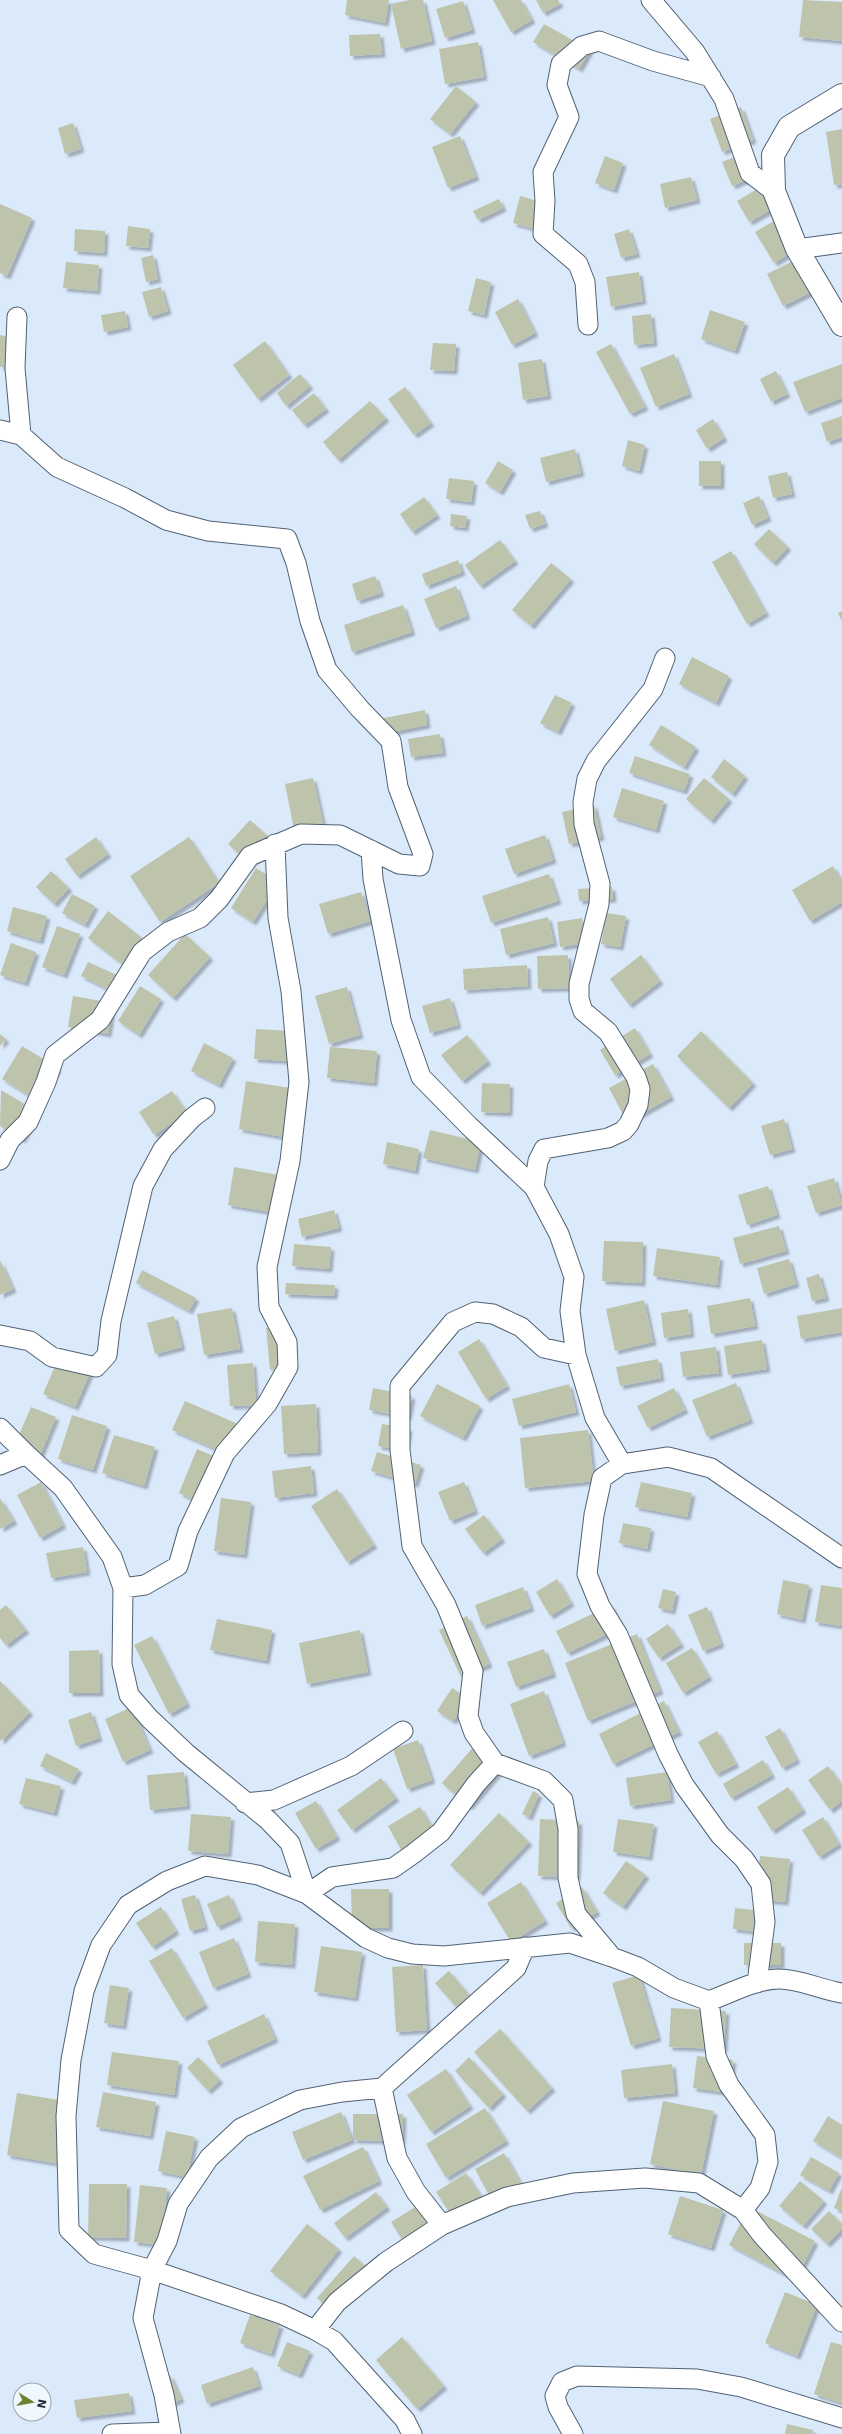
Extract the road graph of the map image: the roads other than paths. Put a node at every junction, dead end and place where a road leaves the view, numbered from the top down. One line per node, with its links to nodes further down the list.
1 (651, 0): 2 (street)
2 (711, 77): 4 (street); 8 (street)
3 (842, 95): 4 (street)
4 (774, 191): 6 (street)
5 (842, 243): 6 (street)
6 (797, 249): 9 (street)
7 (17, 317): 11 (street)
8 (588, 325)
9 (842, 325)
10 (0, 430): 11 (street)
11 (21, 436): 14 (street)
12 (665, 658): 17 (street)
13 (275, 844): 14 (street); 16 (street); 25 (street)
14 (371, 850): 17 (street)
15 (205, 1108): 18 (street)
16 (0, 1160)
17 (534, 1187): 19 (street)
18 (0, 1335)
19 (576, 1355): 22 (street); 27 (street)
20 (0, 1428): 21 (street)
21 (26, 1454): 23 (street); 25 (street)
22 (622, 1464): 24 (street); 32 (street)
23 (0, 1465)
24 (842, 1558)
25 (123, 1588): 28 (street)
26 (403, 1731): 28 (street)
27 (495, 1763): 29 (street); 31 (street)
28 (245, 1803): 29 (street)
29 (307, 1894): 30 (street); 38 (street)
30 (525, 1947): 31 (street); 35 (street)
31 (612, 1957): 34 (street)
32 (757, 1983): 33 (street); 34 (street)
33 (842, 1994)
34 (709, 2001): 36 (street)
35 (382, 2088): 37 (street); 38 (street)
36 (743, 2210): 37 (street); 39 (street)
37 (442, 2225): 40 (street)
38 (152, 2270): 40 (street); 42 (street)
39 (842, 2322)
40 (315, 2330): 44 (street)
41 (842, 2418): 45 (street)
42 (170, 2433): 43 (street)
43 (112, 2434)
44 (412, 2434)
45 (573, 2434)

